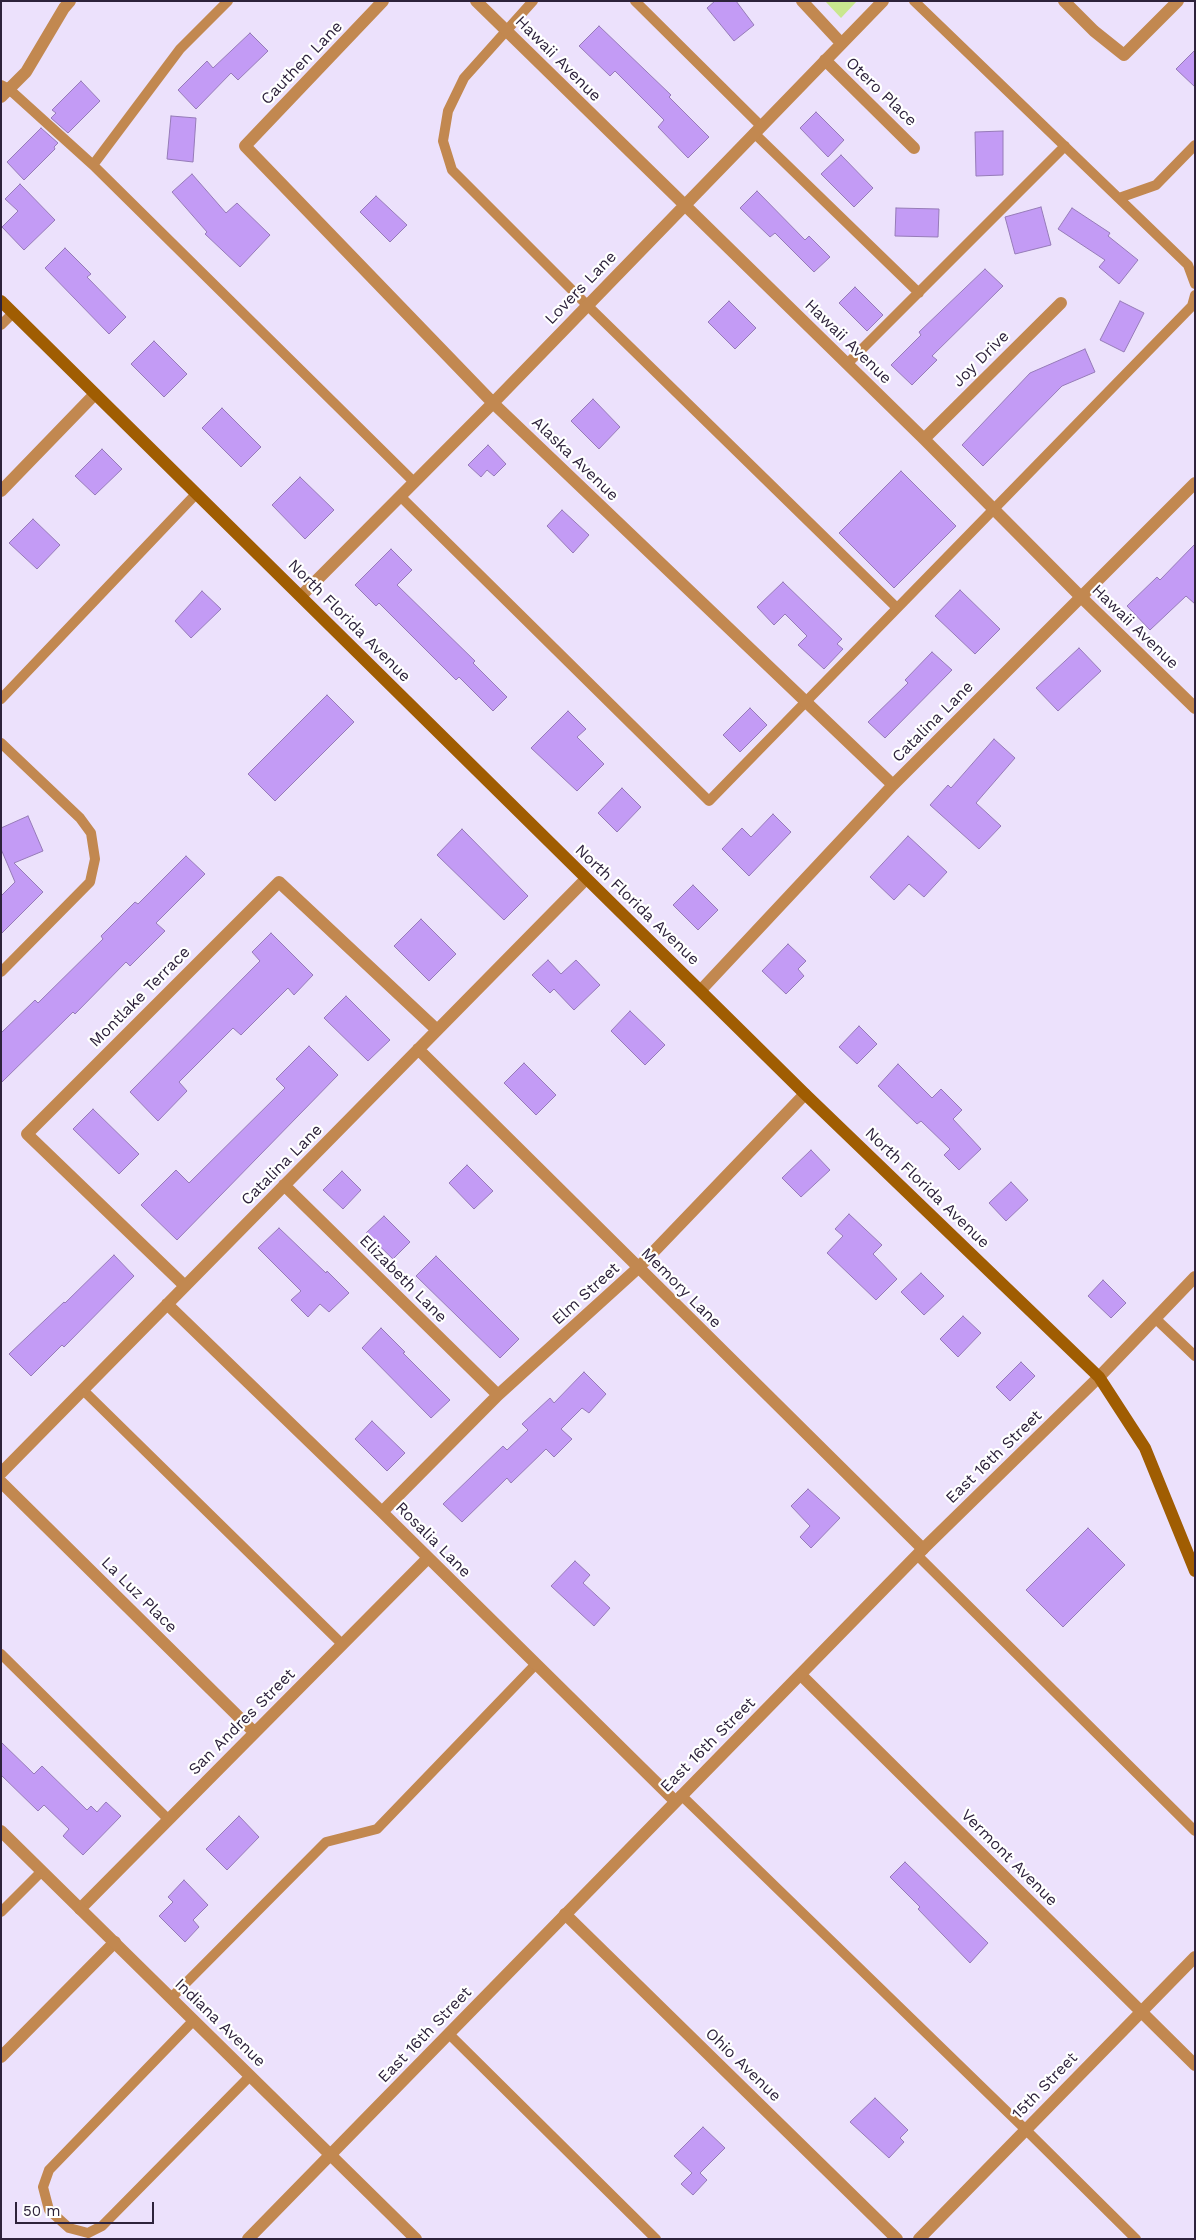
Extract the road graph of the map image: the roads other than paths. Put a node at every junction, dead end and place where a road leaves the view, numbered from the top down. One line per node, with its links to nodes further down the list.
1 (228, 1): 21 (lane)
2 (384, 1): 18 (street, Cauthen Lane)
3 (476, 1): 12 (street, Hawaii Avenue)
4 (533, 1): 12 (lane)
5 (636, 1): 16 (lane)
6 (802, 1): 13 (street)
7 (883, 1): 13 (street, Lovers Lane)
8 (914, 1): 19 (lane)
9 (1064, 1): 10 (street)
10 (1178, 1)
11 (64, 3): 15 (street)
12 (505, 30): 23 (street, Hawaii Avenue); 29 (lane)
13 (841, 43): 14 (street, Lovers Lane)
14 (824, 60): 16 (street, Lovers Lane); 20 (street, Otero Place)
15 (4, 91): 21 (lane)
16 (758, 129): 23 (street, Lovers Lane); 25 (lane)
17 (1195, 145): 22 (lane)
18 (245, 146): 34 (street, Alaska Avenue)
19 (1065, 146): 22 (lane); 25 (lane)
20 (914, 148)
21 (93, 165): 36 (lane)
22 (1119, 198): 24 (lane)
23 (684, 206): 29 (street, Lovers Lane); 32 (street, Hawaii Avenue)
24 (1195, 284)
25 (919, 292): 32 (lane)
26 (1195, 294): 41 (lane)
27 (1, 301): 30 (main road, North Florida Avenue)
28 (1061, 303): 35 (street, Joy Drive)
29 (587, 305): 34 (street, Lovers Lane); 44 (lane)
30 (13, 313): 31 (lane); 33 (main road, North Florida Avenue)
31 (1, 325)
32 (847, 364): 35 (street, Hawaii Avenue)
33 (95, 394): 38 (street); 39 (main road, North Florida Avenue)
34 (493, 402): 36 (street, Lovers Lane); 46 (street, Alaska Avenue)
35 (924, 439): 41 (street, Hawaii Avenue)
36 (414, 482): 40 (street, Lovers Lane)
37 (1195, 483): 43 (street, Catalina Lane)
38 (1, 491)
39 (196, 494): 42 (main road, North Florida Avenue); 45 (lane)
40 (400, 496): 42 (street, Lovers Lane); 46 (lane)
41 (994, 509): 43 (street, Hawaii Avenue); 44 (lane)
42 (301, 596): 50 (main road, North Florida Avenue)
43 (1080, 596): 47 (street, Hawaii Avenue); 49 (street, Catalina Lane)
44 (897, 608): 46 (lane)
45 (1, 699)
46 (806, 701): 49 (street, Alaska Avenue)
47 (1195, 708)
48 (1, 743): 51 (lane)
49 (893, 785): 52 (street, Catalina Lane)
50 (586, 879): 52 (main road, North Florida Avenue); 53 (street, Catalina Lane)
51 (1, 972)
52 (701, 990): 55 (main road, North Florida Avenue)
53 (437, 1030): 54 (street, Catalina Lane); 59 (street, Montlake Terrace)
54 (418, 1049): 56 (street, Catalina Lane); 57 (street, Memory Lane)
55 (805, 1094): 57 (street, Elm Street); 63 (main road, North Florida Avenue)
56 (284, 1185): 59 (street, Catalina Lane); 65 (street, Elizabeth Lane)
57 (638, 1268): 65 (street, Elm Street); 69 (street, Memory Lane)
58 (1195, 1277): 61 (street, East 16th Street)
59 (185, 1286): 60 (street, Catalina Lane)
60 (167, 1304): 64 (street, Catalina Lane); 68 (street, Rosalia Lane)
61 (1155, 1318): 62 (lane); 63 (street, East 16th Street)
62 (1195, 1356)
63 (1098, 1377): 69 (street, East 16th Street); 71 (main road, North Florida Avenue)
64 (83, 1390): 66 (street, Catalina Lane); 72 (lane)
65 (498, 1395): 68 (street, Elm Street)
66 (1, 1473)
67 (1, 1482): 76 (street, La Luz Place)
68 (382, 1512): 70 (street, Rosalia Lane)
69 (920, 1552): 75 (street, East 16th Street); 80 (lane)
70 (428, 1558): 72 (street, San Andres Street); 74 (street, Rosalia Lane)
71 (1195, 1571)
72 (342, 1644): 76 (street, San Andres Street)
73 (1, 1654): 78 (lane)
74 (536, 1664): 77 (street, Rosalia Lane); 87 (lane)
75 (801, 1675): 77 (street, East 16th Street); 88 (street, Vermont Avenue)
76 (254, 1732): 78 (street, San Andres Street)
77 (678, 1798): 84 (street, East 16th Street); 94 (lane)
78 (168, 1820): 82 (street, San Andres Street)
79 (1, 1831): 81 (street, Indiana Avenue)
80 (1195, 1831)
81 (42, 1871): 82 (street, Indiana Avenue); 83 (lane)
82 (80, 1909): 85 (street, Indiana Avenue)
83 (1, 1912)
84 (566, 1914): 90 (street, East 16th Street); 99 (street, Ohio Avenue)
85 (115, 1942): 87 (street, Indiana Avenue); 91 (street)
86 (1195, 1957): 88 (street, 15th Street)
87 (171, 1998): 89 (street, Indiana Avenue)
88 (1141, 2012): 92 (street, Vermont Avenue); 94 (street, 15th Street)
89 (194, 2020): 93 (street, Indiana Avenue); 93 (lane)
90 (449, 2034): 95 (street, East 16th Street); 98 (lane)
91 (1, 2057)
92 (1195, 2065)
93 (250, 2076): 95 (street, Indiana Avenue)
94 (1026, 2130): 100 (street, 15th Street); 101 (lane)
95 (330, 2155): 96 (street, East 16th Street); 97 (street, Indiana Avenue)
96 (248, 2239)
97 (416, 2239)
98 (656, 2239)
99 (897, 2239)
100 (919, 2239)
101 (1136, 2239)

